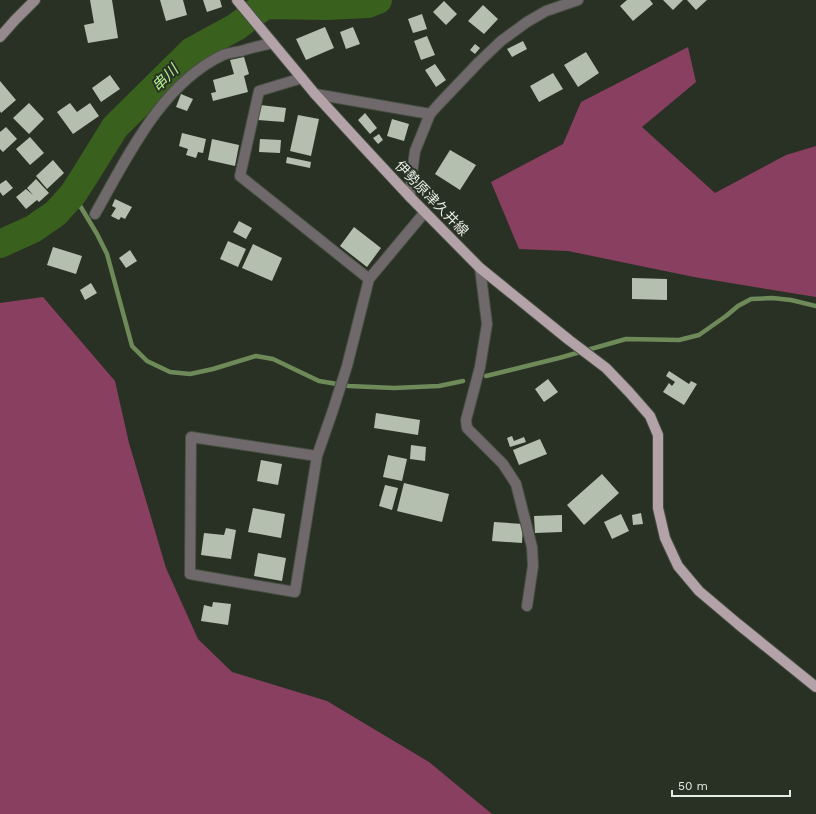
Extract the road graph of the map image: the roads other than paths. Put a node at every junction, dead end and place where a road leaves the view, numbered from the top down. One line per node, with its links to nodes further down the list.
1 (36, 0): 4 (main road)
2 (237, 0): 5 (main road, 伊勢原津久井線)
3 (578, 0): 8 (street)
4 (0, 37)
5 (270, 39): 6 (main road, 伊勢原津久井線); 11 (street)
6 (302, 78): 7 (main road, 伊勢原津久井線); 13 (street)
7 (315, 94): 8 (street); 9 (main road, 伊勢原津久井線)
8 (430, 114): 9 (street)
9 (410, 197): 10 (main road, 伊勢原津久井線)
10 (425, 212): 12 (main road, 伊勢原津久井線); 13 (street)
11 (95, 214)
12 (480, 268): 15 (street); 16 (main road, 伊勢原津久井線)
13 (369, 279): 14 (street)
14 (317, 456): 14 (street)
15 (526, 606)
16 (816, 687)

